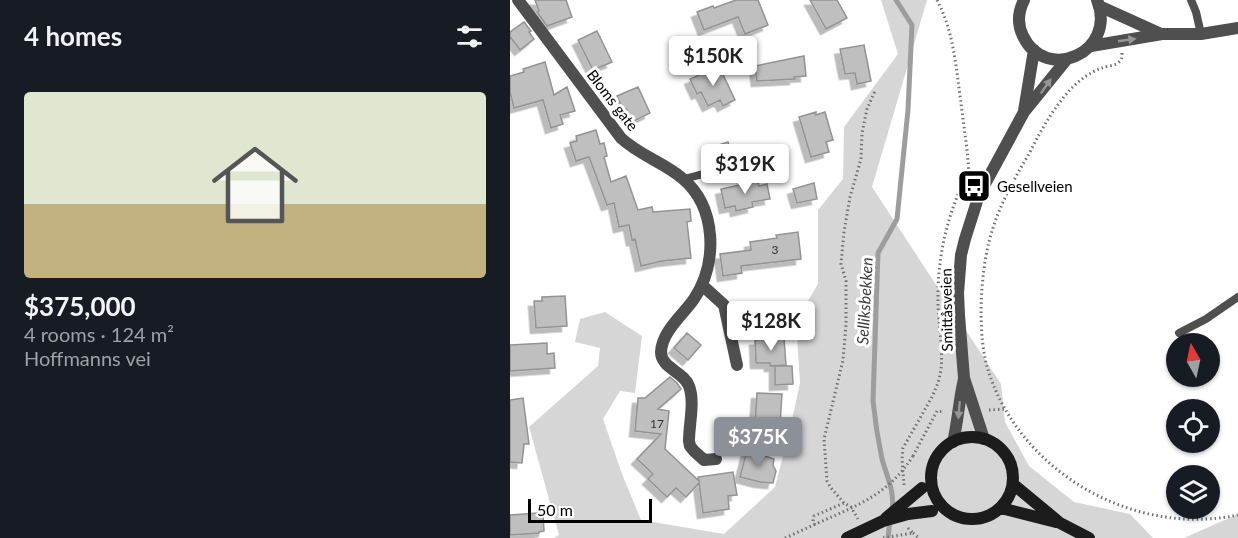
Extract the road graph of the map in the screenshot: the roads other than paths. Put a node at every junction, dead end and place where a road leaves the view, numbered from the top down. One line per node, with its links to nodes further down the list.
1 (518, 0): 13 (street, Bloms gate)
2 (1024, 0): 9 (street)
3 (1191, 0): 7 (lane)
4 (1098, 3): 6 (street); 8 (street)
5 (1238, 28): 7 (street)
6 (1162, 34): 7 (street); 8 (street, one-way to 6)
7 (1201, 34)
8 (1091, 46): 10 (street)
9 (1034, 50): 10 (street); 11 (street, Smittåsveien)
10 (1067, 59): 11 (street, Smittåsveien, one-way to 10)
11 (1024, 112): 18 (street, Smittåsveien)
12 (760, 159): 13 (lane)
13 (684, 179): 14 (street, Bloms gate)
14 (702, 285): 17 (street); 21 (street, Bloms gate)
15 (1238, 297): 16 (lane)
16 (1179, 333)
17 (737, 365)
18 (964, 378): 19 (street, Smittåsveien); 20 (street, Smittåsveien, one-way to 20)
19 (984, 439): 20 (main road); 23 (main road)
20 (953, 442): 22 (main road)
21 (716, 459)
22 (926, 484): 25 (main road); 26 (main road, bridge)
23 (1013, 484): 24 (main road); 27 (main road)
24 (1001, 508): 25 (main road); 27 (main road)
25 (946, 510): 26 (main road, bridge)
26 (884, 520): 28 (main road, bridge)
27 (1060, 524): 29 (main road)
28 (847, 538)
29 (1089, 538)

